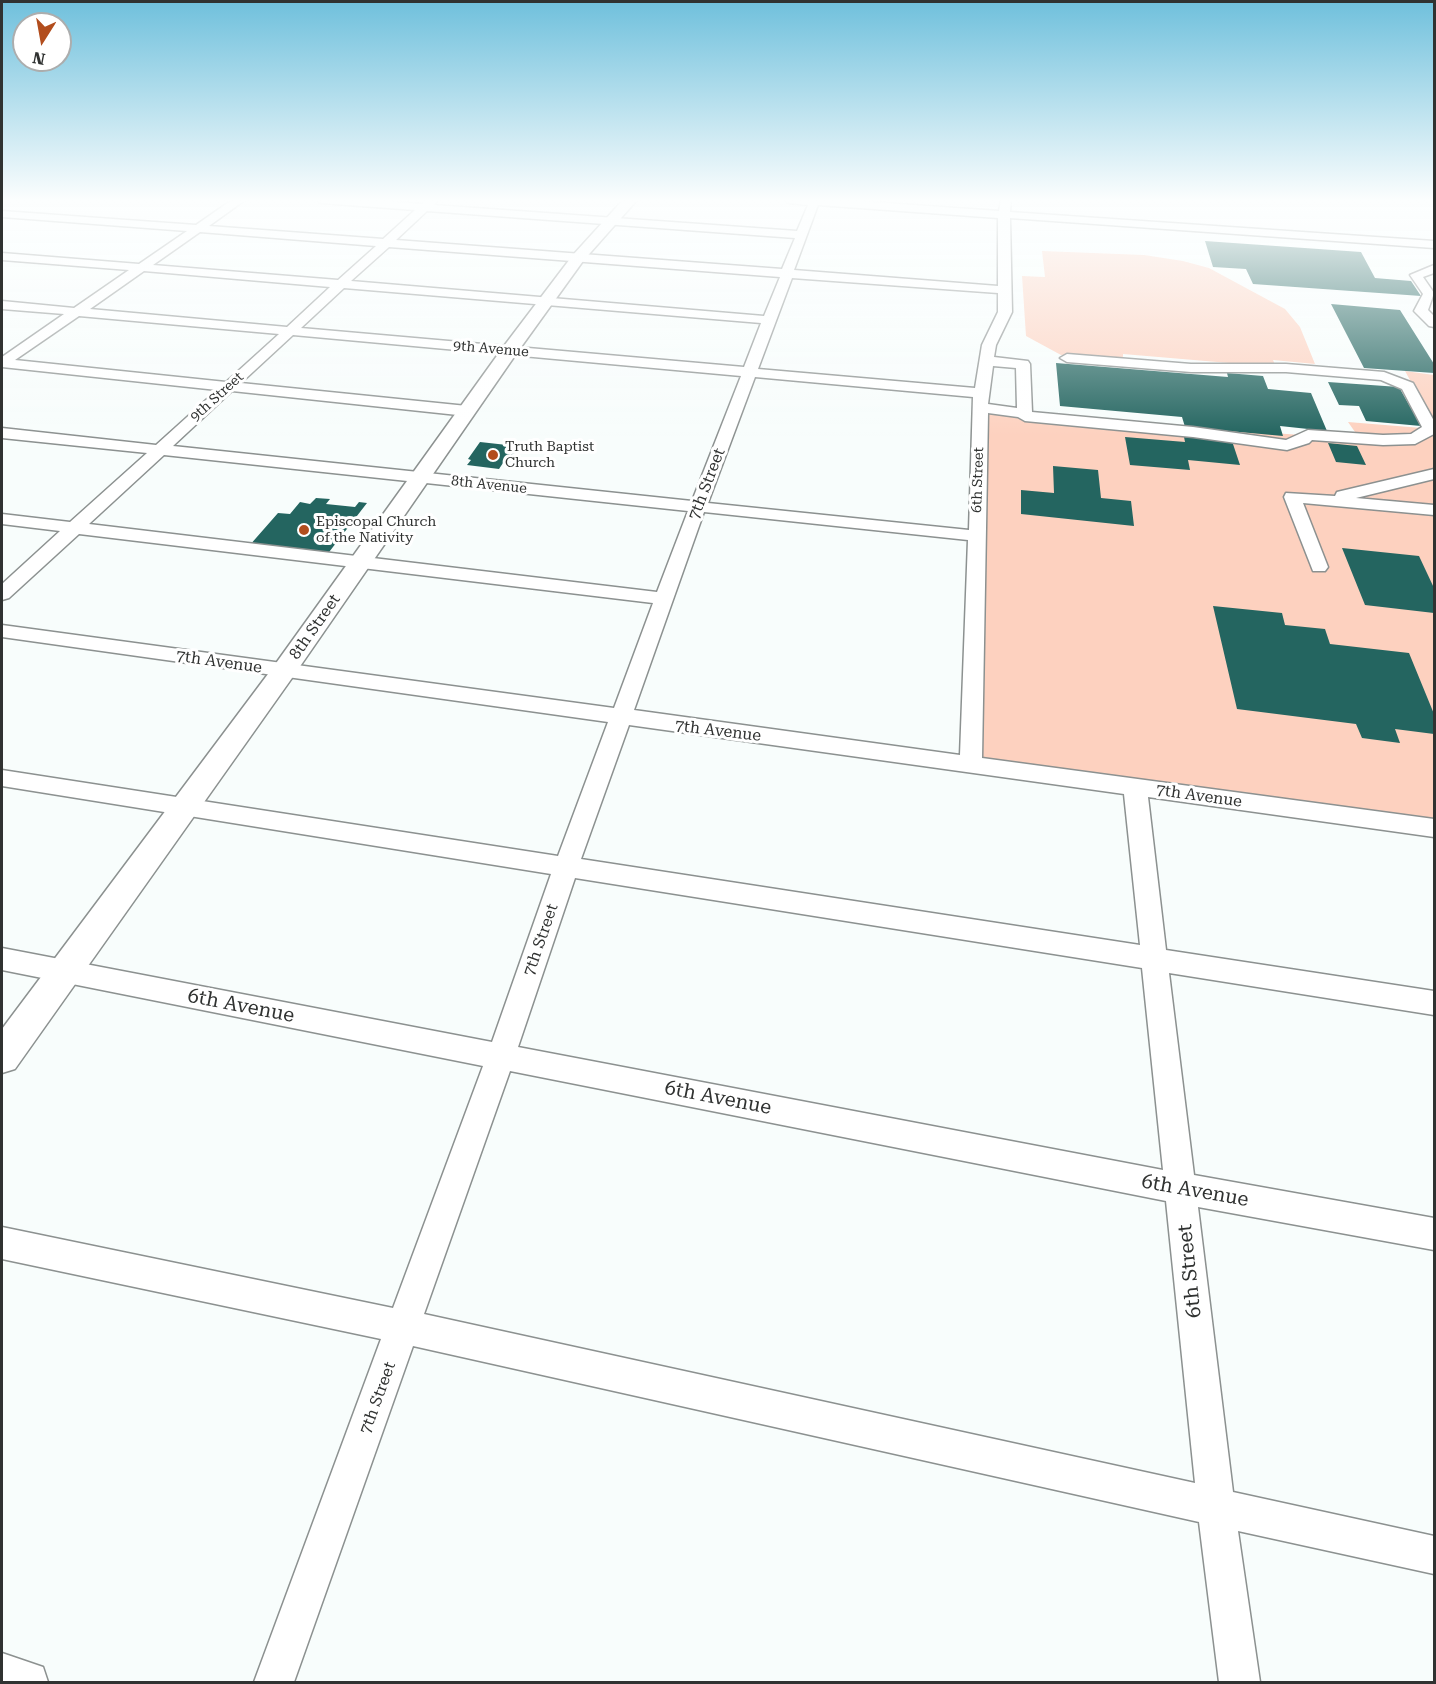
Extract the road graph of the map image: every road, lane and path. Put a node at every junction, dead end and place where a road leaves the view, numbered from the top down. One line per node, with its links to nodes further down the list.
1 (125, 279): 13 (street)
2 (273, 279): 9 (street)
3 (347, 279): 9 (street, 9th Street)
4 (563, 279): 11 (main road, 8th Street)
5 (785, 279): 14 (street, 7th Street)
6 (849, 279): 10 (street)
7 (1005, 279): 10 (street, 6th Street)
8 (1418, 279): 15 (street)
9 (341, 284): 11 (street); 16 (street, 9th Street)
10 (1005, 290): 19 (street, 6th Street)
11 (546, 301): 14 (street); 17 (main road, 8th Street)
12 (2, 305): 13 (street, 9th Avenue)
13 (76, 312): 16 (street, 9th Avenue); 20 (street)
14 (770, 320): 21 (street, 7th Street)
15 (1434, 323)
16 (290, 331): 17 (street, 9th Avenue); 22 (street, 9th Street)
17 (510, 350): 21 (street, 9th Avenue); 24 (main road, 8th Street)
18 (1066, 358): 26 (street)
19 (985, 361): 23 (street, 6th Street); 25 (street)
20 (2, 363): 22 (street)
21 (751, 371): 23 (street, 9th Avenue); 33 (street, 7th Street)
22 (228, 387): 24 (street); 29 (street, 9th Street)
23 (980, 400): 25 (street, 9th Avenue); 37 (street, 6th Street)
24 (467, 411): 31 (main road, 8th Street)
25 (1025, 413): 28 (street, 9th Avenue)
26 (1433, 429): 28 (street)
27 (2, 433): 29 (street, 8th Avenue)
28 (1415, 439): 30 (street)
29 (158, 450): 31 (street, 8th Avenue); 36 (street, 9th Street)
30 (1434, 474): 32 (street)
31 (420, 477): 33 (street, 8th Avenue); 38 (main road, 8th Street)
32 (1326, 500): 34 (street); 39 (street)
33 (698, 507): 37 (street, 8th Avenue); 41 (street, 7th Street)
34 (1434, 510)
35 (2, 519): 36 (street)
36 (73, 528): 38 (street); 40 (street, 9th Street)
37 (976, 536): 45 (street, 6th Street)
38 (360, 563): 41 (street); 43 (main road, 8th Street)
39 (1320, 567)
40 (2, 594)
41 (664, 599): 44 (street, 7th Street)
42 (2, 631): 43 (street, 7th Avenue)
43 (284, 672): 44 (street, 7th Avenue); 48 (main road, 8th Street)
44 (621, 718): 45 (street, 7th Avenue); 50 (street, 7th Street)
45 (970, 764): 47 (street, 7th Avenue)
46 (2, 778): 48 (street)
47 (1135, 788): 49 (street, 7th Avenue); 52 (street, 6th Street)
48 (184, 808): 50 (street); 53 (main road, 8th Street)
49 (1434, 828)
50 (566, 867): 52 (street); 55 (street, 7th Street)
51 (2, 959): 53 (street, 6th Avenue)
52 (1155, 960): 54 (street); 57 (street, 6th Street)
53 (65, 972): 55 (street, 6th Avenue); 56 (main road, 8th Street)
54 (1434, 1003)
55 (501, 1056): 57 (street, 6th Avenue); 60 (street, 7th Street)
56 (2, 1057)
57 (1181, 1188): 58 (street, 6th Avenue); 61 (street, 6th Street)
58 (1434, 1234)
59 (2, 1243): 60 (street)
60 (404, 1327): 61 (street); 65 (street, 7th Street)
61 (1216, 1508): 62 (street); 66 (street, 6th Street)
62 (1434, 1555)
63 (2, 1674): 64 (street)
64 (28, 1683)
65 (274, 1683)
66 (1239, 1683)

